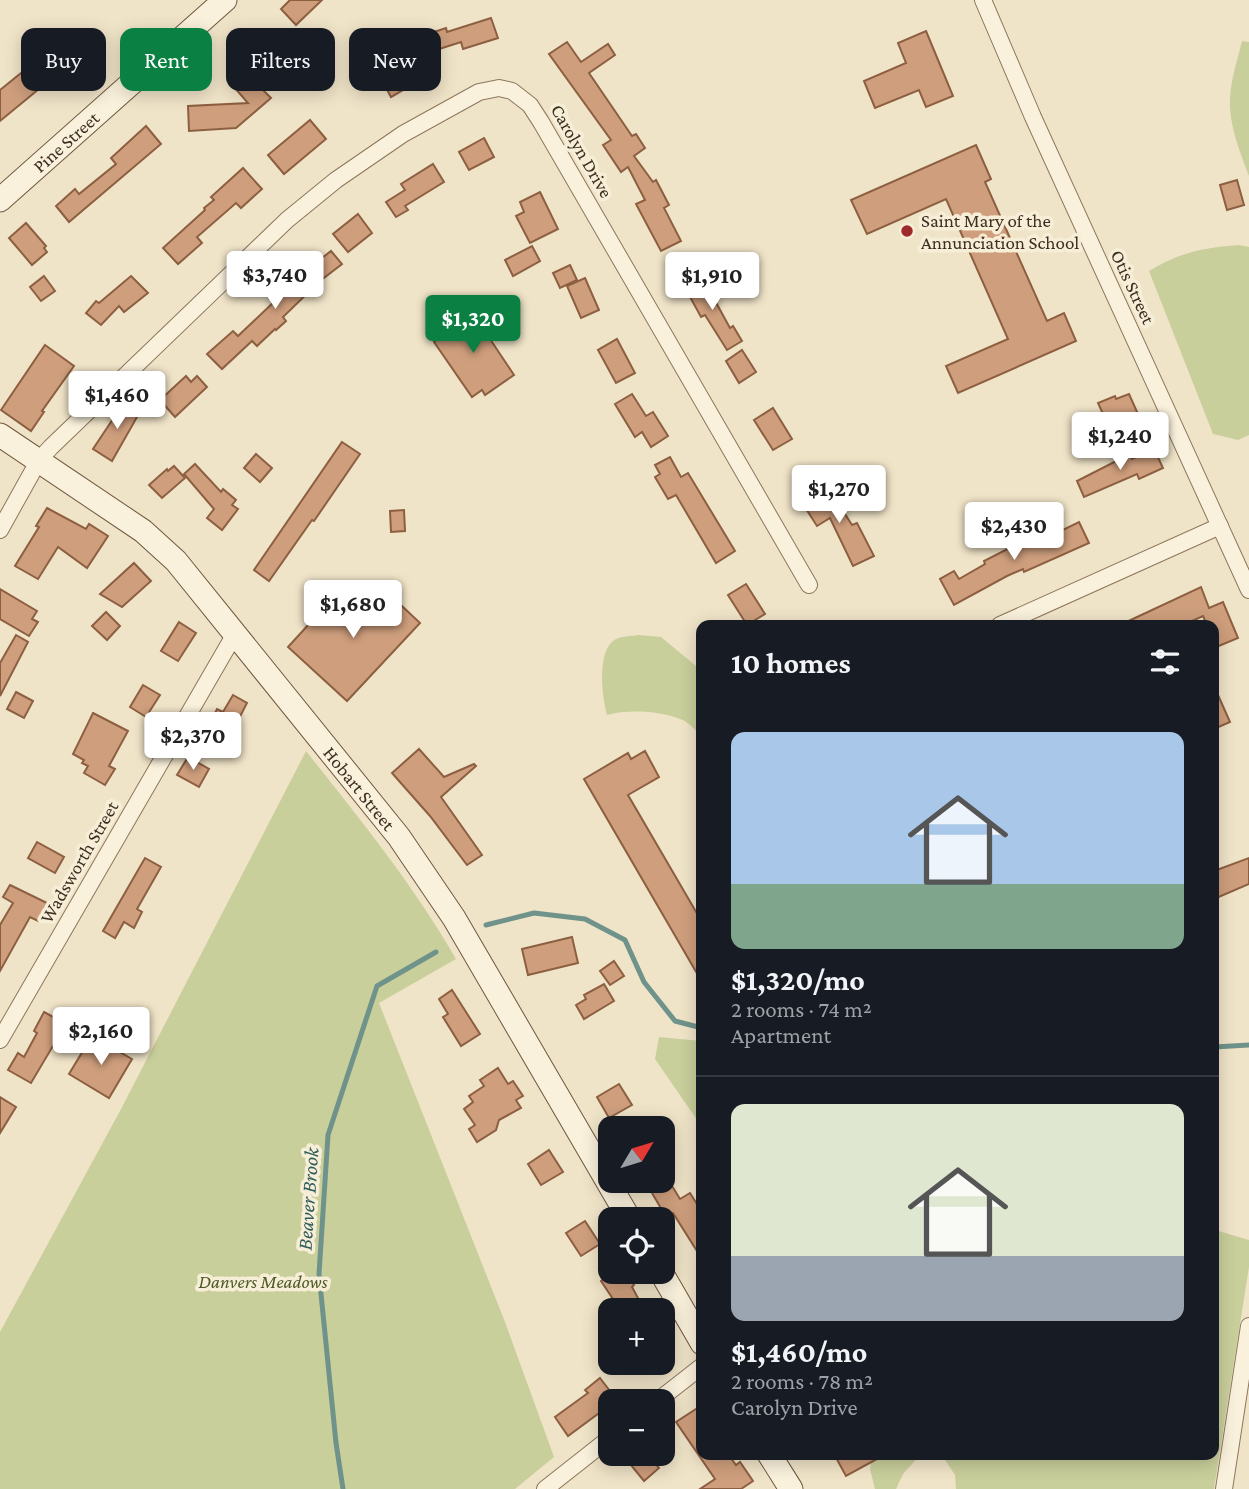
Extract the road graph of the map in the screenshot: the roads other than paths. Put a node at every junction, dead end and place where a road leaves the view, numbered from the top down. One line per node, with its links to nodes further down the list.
1 (225, 0): 3 (main road, Pine Street)
2 (983, 0): 6 (street, Otis Street)
3 (0, 200)
4 (0, 435): 5 (main road, Hobart Street)
5 (39, 460): 7 (street, Carolyn Drive); 8 (street, Carolyn Drive); 11 (main road, Hobart Street)
6 (1220, 526): 9 (street, Otis Street); 10 (street)
7 (0, 530)
8 (809, 585)
9 (1249, 590)
10 (1011, 620)
11 (236, 632): 12 (street, Wadsworth Street); 13 (main road, Hobart Street)
12 (0, 1040)
13 (622, 1207)
14 (668, 1284): 16 (main road)
15 (1249, 1326): 23 (street)
16 (696, 1333)
17 (696, 1371): 18 (street)
18 (673, 1389)
19 (598, 1447): 21 (street)
20 (773, 1460): 22 (main road)
21 (545, 1489)
22 (791, 1489)
23 (1224, 1489)

